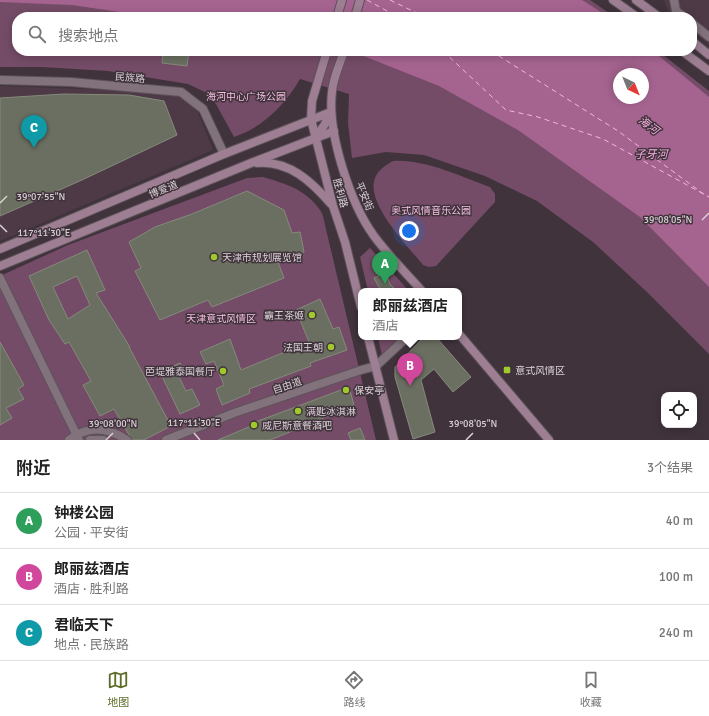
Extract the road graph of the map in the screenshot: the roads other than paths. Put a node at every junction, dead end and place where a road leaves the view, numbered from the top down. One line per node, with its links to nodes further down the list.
1 (342, 0): 7 (main road)
2 (360, 0): 8 (main road)
3 (613, 0): 6 (main road)
4 (635, 0): 6 (main road); 10 (main road)
5 (674, 0): 11 (street)
6 (627, 10): 9 (main road)
7 (338, 12)
8 (356, 12)
9 (630, 12)
10 (653, 12)
11 (677, 12)
12 (697, 28): 13 (street)
13 (709, 37)
14 (697, 45): 15 (main road)
15 (709, 55)
16 (325, 56): 21 (main road)
17 (342, 56): 22 (main road)
18 (689, 56): 19 (main road)
19 (709, 71)
20 (0, 80): 27 (street, 民族路)
21 (312, 101): 23 (main road); 24 (main road)
22 (331, 112): 23 (main road, 博爱道); 25 (main road); 25 (main road)
23 (311, 119): 24 (main road, 博爱道); 25 (main road)
24 (291, 127): 25 (main road); 27 (main road, 博爱道)
25 (324, 131): 26 (main road, 博爱道); 33 (main road, 平安街)
26 (316, 138): 28 (main road, 博爱道); 29 (main road, 胜利路)
27 (224, 154): 30 (main road, 博爱道)
28 (251, 163): 29 (main road); 31 (main road, 博爱道)
29 (333, 206): 34 (main road, 胜利路)
30 (0, 249)
31 (0, 266)
32 (0, 278): 39 (street)
33 (419, 288)
34 (358, 294)
35 (462, 338): 46 (main road)
36 (369, 340): 38 (main road)
37 (404, 340): 38 (street, 自由道)
38 (376, 366): 44 (street, 自由道); 45 (main road)
39 (77, 437): 40 (street); 43 (street)
40 (69, 440)
41 (90, 440): 42 (street)
42 (103, 440)
43 (126, 440)
44 (166, 440)
45 (394, 440)
46 (548, 440)

